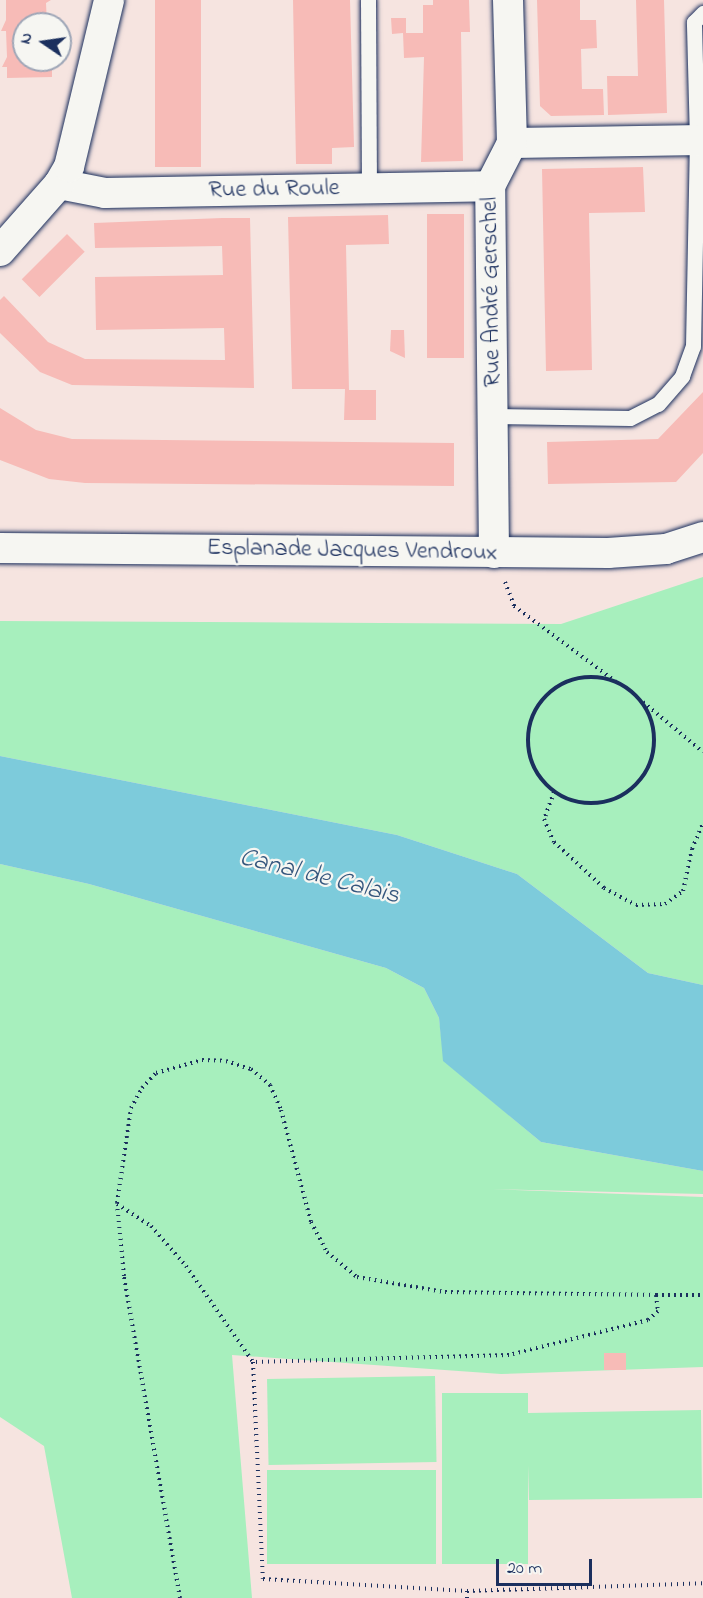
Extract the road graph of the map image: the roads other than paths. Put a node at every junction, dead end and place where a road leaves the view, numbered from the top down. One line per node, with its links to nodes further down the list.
1 (109, 0): 7 (street)
2 (368, 0): 9 (lane)
3 (508, 0): 6 (street, Rue André Gerschel)
4 (703, 13): 5 (lane)
5 (700, 140): 6 (street); 11 (lane)
6 (512, 143): 8 (street, Rue André Gerschel)
7 (59, 184): 9 (street, Rue du Roule); 10 (street)
8 (490, 186): 9 (street, Rue du Roule); 11 (street, Rue André Gerschel)
9 (369, 188)
10 (0, 252)
11 (493, 416): 14 (street, Rue André Gerschel)
12 (703, 537): 14 (street, Esplanade Jacques Vendroux)
13 (0, 548): 14 (street, Esplanade Jacques Vendroux)
14 (494, 553)

